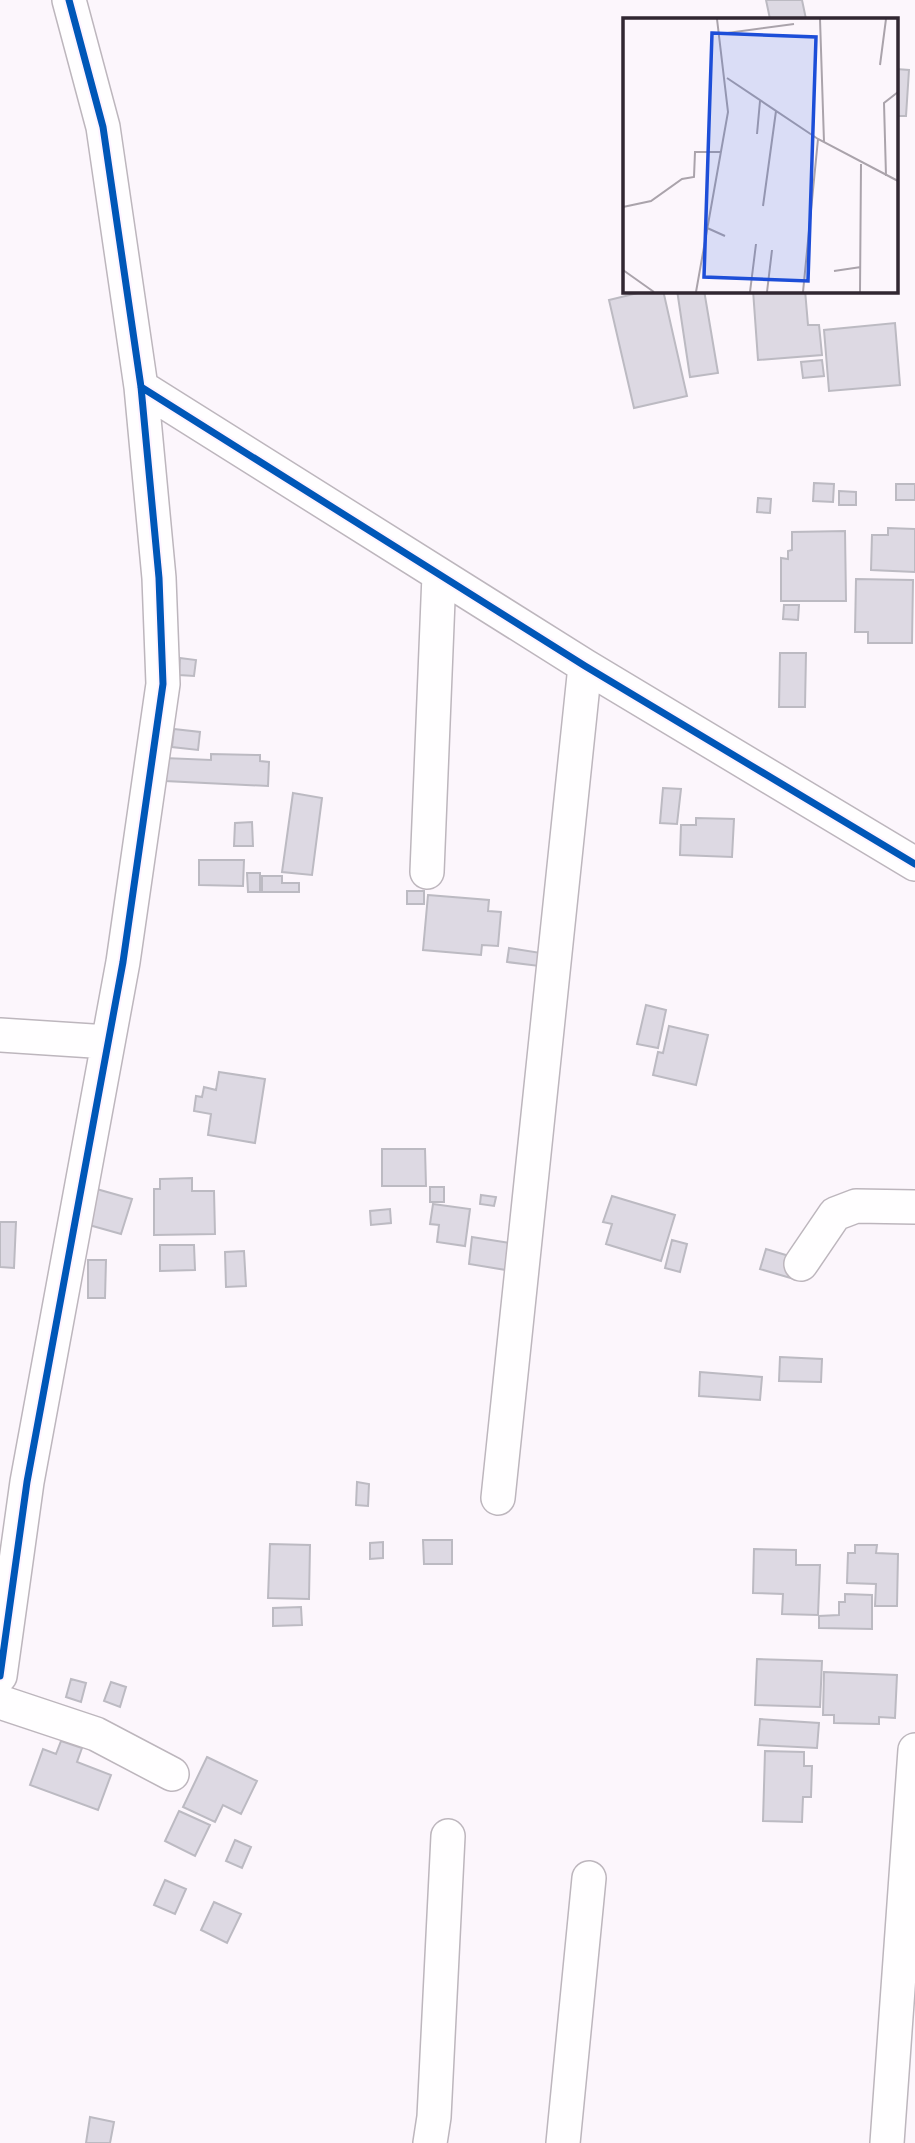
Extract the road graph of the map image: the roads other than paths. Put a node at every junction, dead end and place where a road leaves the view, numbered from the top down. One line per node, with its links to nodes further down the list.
1 (77, 1): 2 (street)
2 (141, 387): 3 (street); 8 (street)
3 (439, 575): 4 (street); 6 (street)
4 (584, 666): 5 (street); 11 (street)
5 (915, 864)
6 (427, 872)
7 (0, 1035): 8 (street)
8 (108, 1042): 12 (street)
9 (915, 1207): 10 (street)
10 (801, 1264)
11 (498, 1498)
12 (0, 1676)
13 (0, 1702): 15 (street)
14 (915, 1751): 20 (street)
15 (172, 1774)
16 (448, 1836): 18 (street)
17 (589, 1878): 19 (street)
18 (430, 2143)
19 (563, 2143)
20 (887, 2143)

